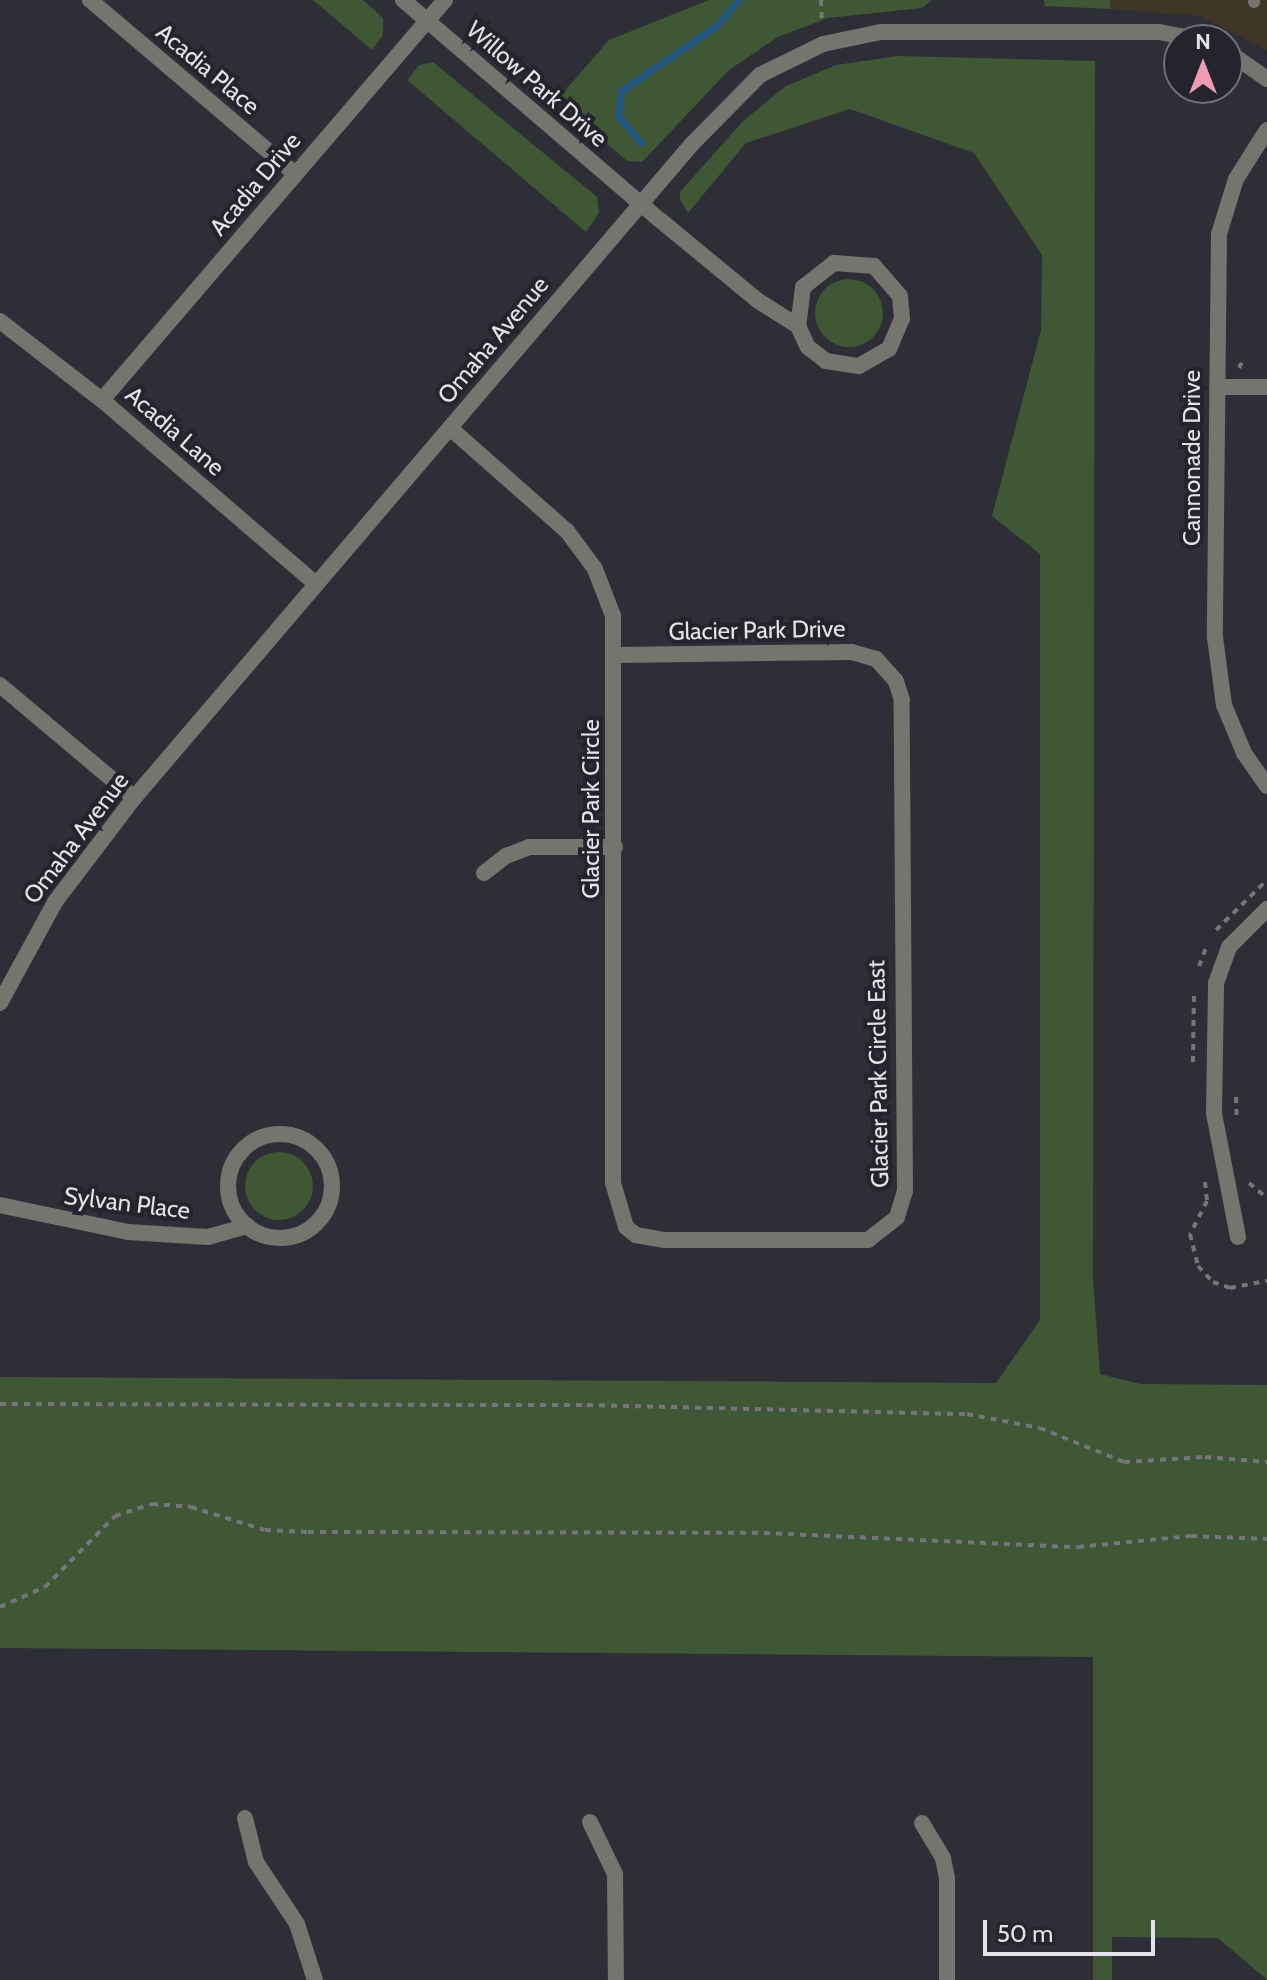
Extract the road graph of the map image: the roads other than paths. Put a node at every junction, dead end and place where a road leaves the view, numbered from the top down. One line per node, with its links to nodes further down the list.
1 (90, 0): 9 (street, Acadia Place)
2 (403, 0): 4 (street, Willow Park Drive)
3 (445, 0): 4 (street, Acadia Drive)
4 (427, 21): 9 (street, Acadia Drive); 10 (street, Willow Park Drive)
5 (1163, 33): 10 (street, Omaha Avenue)
6 (1243, 62): 7 (street)
7 (1267, 79)
8 (1267, 130): 13 (street, Cannonade Drive)
9 (295, 174): 15 (street, Acadia Drive)
10 (641, 205): 12 (street, Willow Park Drive); 16 (street, Omaha Avenue)
11 (0, 321): 15 (street, Acadia Lane)
12 (798, 326): 12 (street)
13 (1217, 387): 14 (street); 21 (street, Cannonade Drive)
14 (1267, 387)
15 (102, 400): 17 (street, Acadia Lane)
16 (450, 428): 17 (street, Omaha Avenue); 18 (street, Glacier Park Circle)
17 (315, 583): 22 (street, Omaha Avenue)
18 (616, 655): 19 (street, Glacier Park Drive); 23 (street, Glacier Park Circle)
19 (892, 674): 30 (street, Glacier Park Circle East)
20 (0, 685): 22 (street)
21 (1267, 786)
22 (134, 798): 26 (street, Omaha Avenue)
23 (615, 847): 24 (street); 30 (street, Glacier Park Circle)
24 (484, 873)
25 (1267, 909): 29 (street)
26 (0, 1003)
27 (0, 1205): 28 (street, Sylvan Place)
28 (247, 1226): 28 (street)
29 (1238, 1237)
30 (649, 1238)
31 (245, 1818): 34 (street)
32 (590, 1822): 35 (street)
33 (922, 1823): 36 (street)
34 (315, 1980)
35 (616, 1980)
36 (947, 1980)

